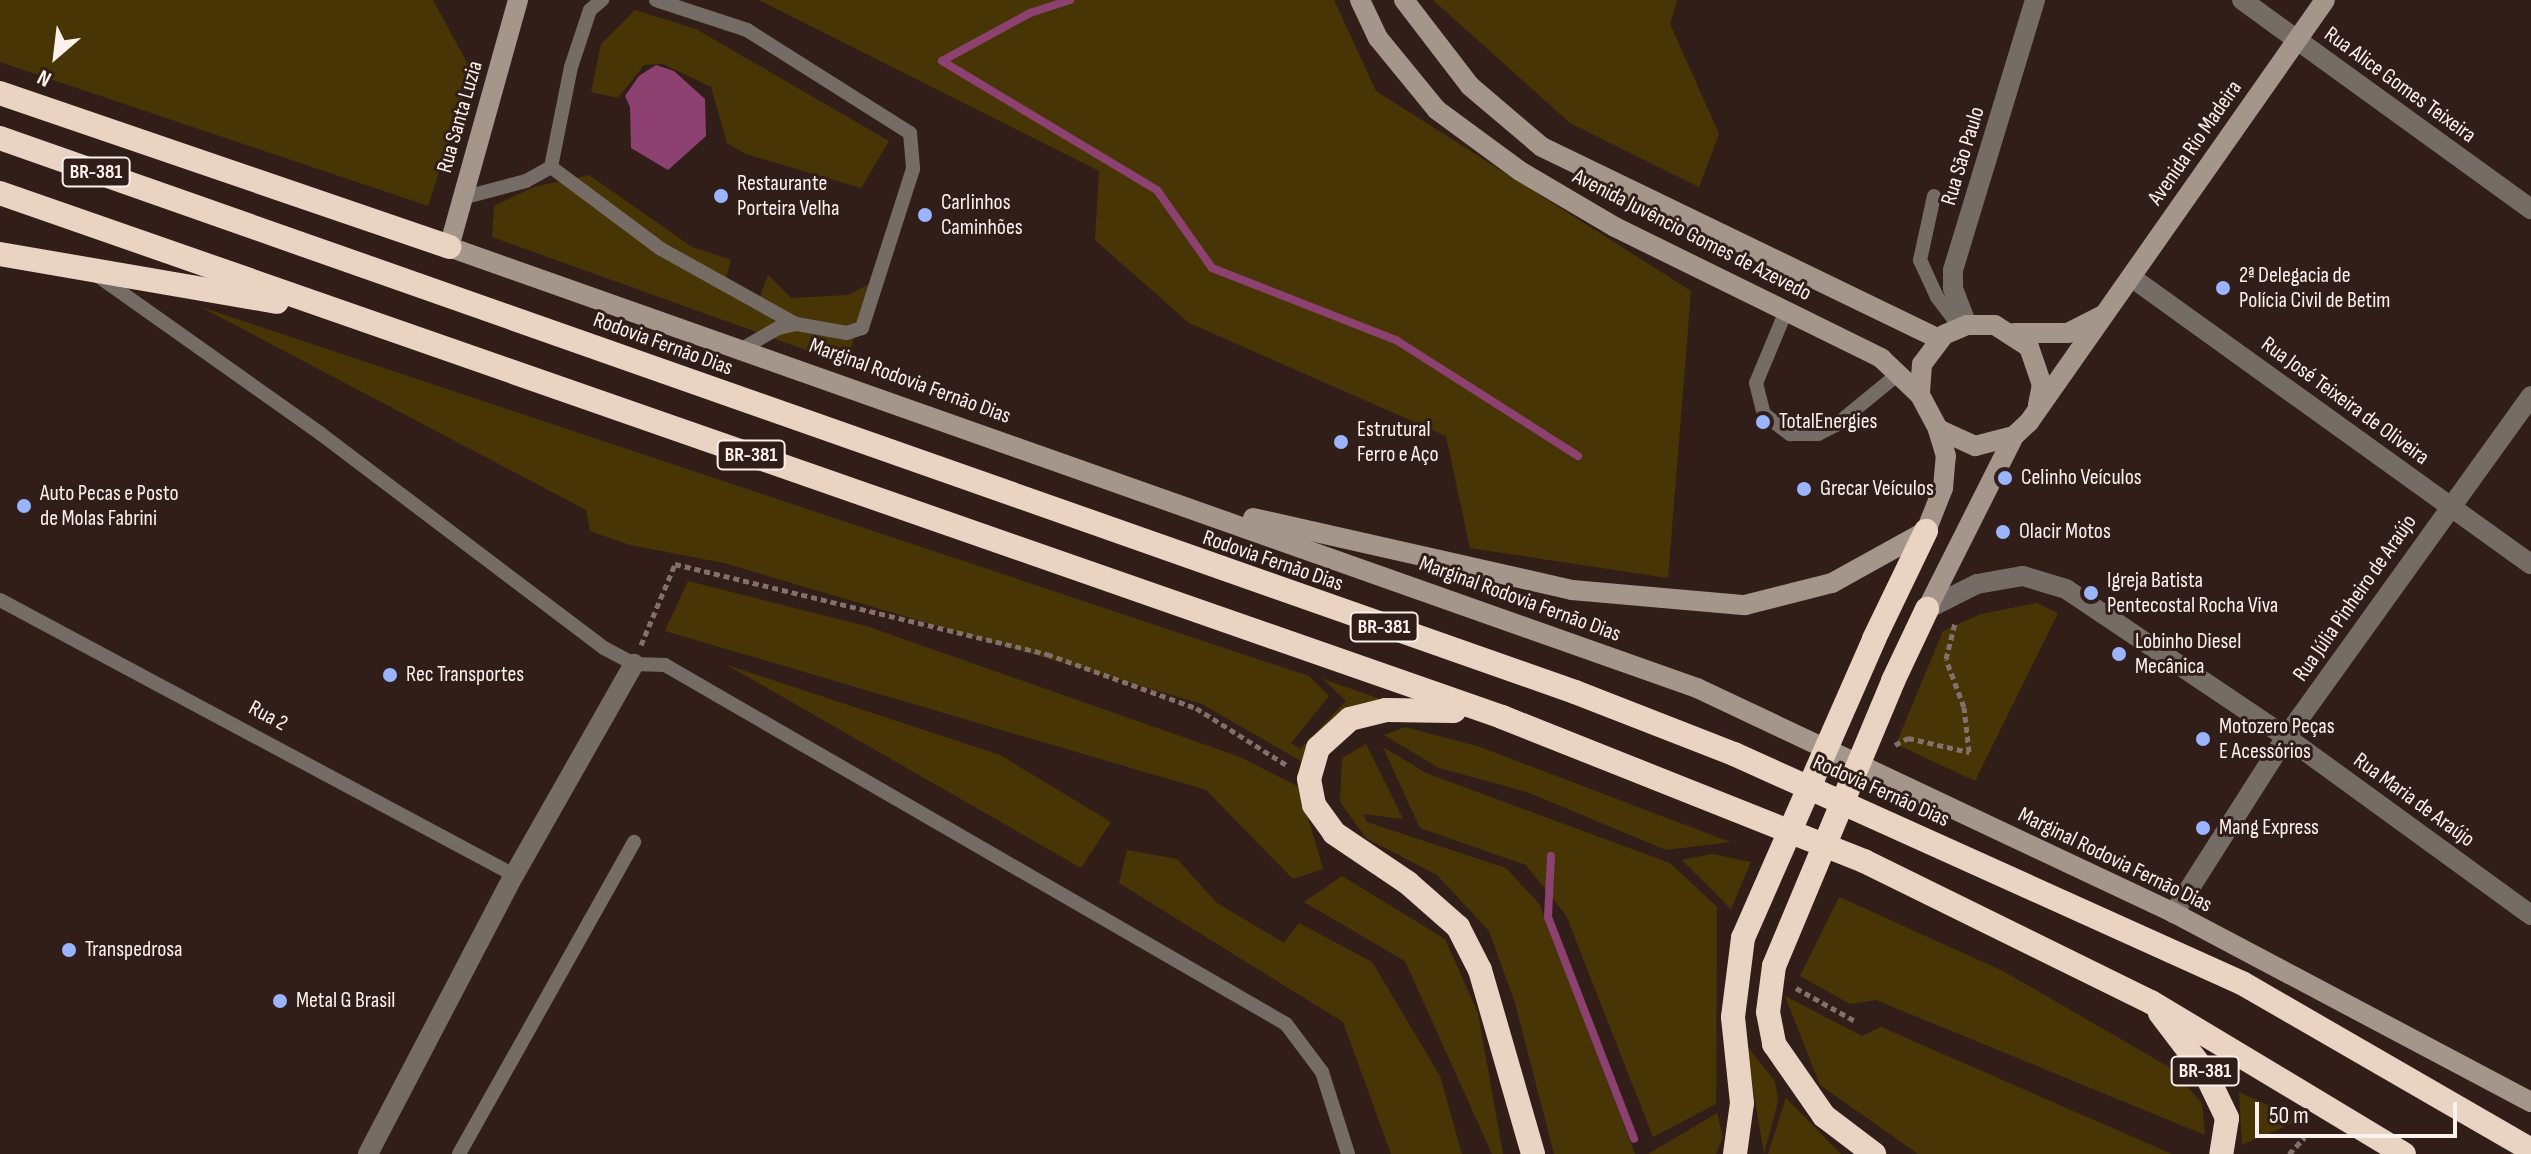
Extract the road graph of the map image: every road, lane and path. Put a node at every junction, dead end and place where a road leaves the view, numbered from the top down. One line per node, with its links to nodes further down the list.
1 (518, 0): 15 (main road, Rua Santa Luzia)
2 (602, 0): 12 (lane)
3 (656, 0): 24 (lane)
4 (1360, 0): 21 (main road, Avenida Juvêncio Gomes de Azevedo)
5 (1404, 0): 27 (main road, Avenida Juvêncio Gomes de Azevedo)
6 (2035, 0): 25 (street, Rua São Paulo)
7 (2242, 0): 9 (street, Rua Alice Gomes Teixeira)
8 (2325, 0): 9 (main road, Avenida Rio Madeira)
9 (2296, 40): 16 (street, Rua Alice Gomes Teixeira); 20 (main road, Avenida Rio Madeira)
10 (0, 93): 17 (highway, BR-381)
11 (0, 138): 56 (highway, Rodovia Fernão Dias / BR-381)
12 (551, 167): 15 (lane); 24 (lane)
13 (0, 193): 22 (highway, BR-381)
14 (1934, 196): 25 (lane)
15 (462, 198): 17 (main road, Rua Santa Luzia)
16 (2531, 209)
17 (449, 247): 28 (main road, Marginal Rodovia Fernão Dias / BR-381)
18 (0, 254): 19 (highway)
19 (92, 271): 22 (highway); 42 (lane)
20 (2131, 277): 23 (main road, Avenida Rio Madeira); 36 (street, Rua José Teixeira de Oliveira)
21 (1786, 311): 29 (main road, Avenida Juvêncio Gomes de Azevedo); 29 (lane)
22 (346, 314): 43 (highway, BR-381)
23 (2106, 314): 26 (main road, Avenida Rio Madeira); 32 (main road, Avenida Rio Madeira)
24 (796, 324): 28 (lane)
25 (1964, 326): 26 (main road); 27 (main road)
26 (2014, 333): 32 (main road)
27 (1939, 339): 30 (main road)
28 (744, 348): 35 (main road, Marginal Rodovia Fernão Dias / BR-381)
29 (1898, 374): 30 (main road, Avenida Juvêncio Gomes de Azevedo)
30 (1920, 395): 33 (main road)
31 (2531, 396): 36 (street, Rua Júlia Pinheiro de Araújo)
32 (2038, 405): 34 (main road)
33 (1938, 429): 34 (main road); 37 (main road)
34 (2014, 436): 40 (main road)
35 (1155, 494): 37 (main road); 49 (main road, Marginal Rodovia Fernão Dias / BR-381)
36 (2450, 505): 38 (street, Rua José Teixeira de Oliveira); 44 (street, Rua Júlia Pinheiro de Araújo)
37 (1926, 531): 61 (highway, bridge)
38 (2531, 564)
39 (0, 600): 48 (lane, Rua 2)
40 (1927, 609): 44 (street, Rua Maria de Araújo); 51 (highway, bridge)
41 (1949, 633): 45 (path)
42 (634, 664): 46 (path); 48 (street); 59 (lane)
43 (1502, 717): 46 (highway); 52 (highway, BR-381)
44 (2286, 737): 49 (street, Rua Júlia Pinheiro de Araújo); 50 (street, Rua Maria de Araújo)
45 (1890, 747)
46 (1309, 779): 60 (highway)
47 (634, 842): 58 (lane)
48 (514, 875): 57 (street)
49 (2174, 913): 54 (main road, Marginal Rodovia Fernão Dias / BR-381)
50 (2531, 915)
51 (1778, 973): 53 (path); 62 (highway)
52 (2151, 1002): 63 (highway, BR-381); 65 (highway, BR-381)
53 (1855, 1021)
54 (2531, 1102)
55 (2305, 1137): 64 (path)
56 (2531, 1150)
57 (368, 1154)
58 (459, 1154)
59 (1348, 1154)
60 (1533, 1154)
61 (1735, 1154)
62 (1874, 1154)
63 (2221, 1154)
64 (2289, 1154)
65 (2404, 1154)

